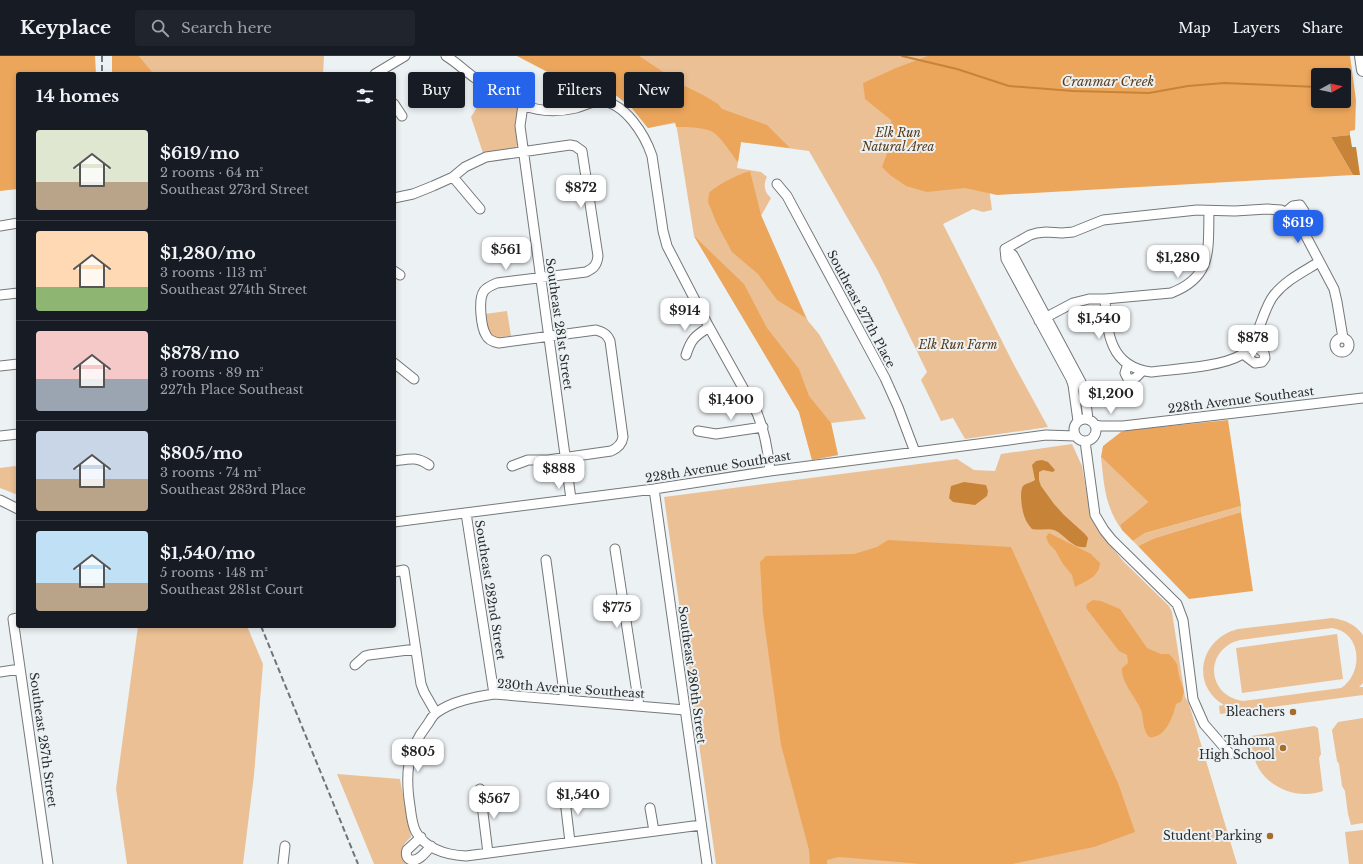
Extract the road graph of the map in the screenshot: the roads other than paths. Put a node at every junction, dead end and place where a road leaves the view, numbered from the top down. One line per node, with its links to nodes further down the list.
1 (405, 56): 5 (street)
2 (446, 56): 6 (street)
3 (1361, 56): 4 (main road)
4 (1363, 70)
5 (378, 72)
6 (473, 77)
7 (396, 107): 10 (street)
8 (523, 108): 11 (street, Southeast 281st Street)
9 (534, 108): 26 (street)
10 (402, 116)
11 (524, 151): 12 (street); 21 (street, Southeast 281st Street); 21 (street)
12 (453, 176): 14 (street); 15 (street)
13 (777, 184): 45 (street, Southeast 277th Place)
14 (396, 198)
15 (480, 209)
16 (1210, 211): 17 (street); 24 (street); 25 (street)
17 (1292, 217): 17 (street); 20 (street)
18 (16, 224): 19 (street)
19 (0, 226)
20 (1319, 262): 28 (street); 29 (street)
21 (541, 278): 27 (street, Southeast 281st Street); 27 (street)
22 (16, 293): 23 (street)
23 (0, 295)
24 (1105, 299): 25 (street); 30 (street)
25 (1043, 319): 37 (street); 40 (street)
26 (709, 328): 31 (street); 39 (street)
27 (549, 336): 46 (street, Southeast 281st Street); 46 (street)
28 (1342, 338)
29 (1252, 343): 30 (street); 30 (street)
30 (1243, 354)
31 (686, 355)
32 (16, 364): 34 (street)
33 (396, 365): 35 (street)
34 (0, 366)
35 (414, 379)
36 (1363, 398): 38 (street, 228th Avenue Southeast)
37 (1092, 422): 38 (street, 228th Avenue Southeast); 40 (street); 44 (street)
38 (1123, 426): 44 (street, 228th Avenue Southeast)
39 (764, 427): 41 (street); 50 (street)
40 (1076, 428): 44 (street); 45 (street, 228th Avenue Southeast)
41 (698, 431)
42 (16, 434): 43 (street)
43 (0, 436)
44 (1090, 439): 72 (street)
45 (915, 452): 50 (street, 228th Avenue Southeast)
46 (566, 457): 49 (street); 53 (street, Southeast 281st Street)
47 (396, 461): 48 (street)
48 (429, 465)
49 (512, 466)
50 (770, 471): 51 (street, 228th Avenue Southeast)
51 (654, 489): 53 (street, 228th Avenue Southeast); 70 (street, Southeast 280th Street)
52 (0, 494): 55 (street)
53 (571, 499): 57 (street, 228th Avenue Southeast)
54 (0, 500): 56 (street)
55 (16, 501)
56 (16, 508)
57 (466, 513): 58 (street, 228th Avenue Southeast); 67 (street, Southeast 282nd Street)
58 (396, 522)
59 (616, 549): 69 (street)
60 (546, 560): 68 (street)
61 (396, 572): 63 (street)
62 (17, 628): 65 (street, Southeast 287th Street)
63 (416, 649): 64 (street); 71 (street)
64 (355, 665)
65 (20, 669): 66 (street); 83 (street, Southeast 287th Street)
66 (0, 672)
67 (494, 694): 68 (street, 230th Avenue Southeast); 71 (street, 230th Avenue Southeast)
68 (565, 700): 69 (street, 230th Avenue Southeast)
69 (639, 706): 70 (street, 230th Avenue Southeast)
70 (684, 710): 76 (street, Southeast 280th Street)
71 (436, 713): 78 (street)
72 (1230, 754)
73 (480, 789): 82 (street)
74 (564, 792): 79 (street)
75 (650, 808): 77 (street)
76 (701, 825): 77 (street); 85 (street, Southeast 280th Street)
77 (654, 831): 79 (street)
78 (421, 837): 81 (street); 81 (street)
79 (570, 842): 82 (street)
80 (285, 846): 84 (street)
81 (431, 846): 82 (street)
82 (488, 853)
83 (48, 864)
84 (283, 864)
85 (707, 864)

